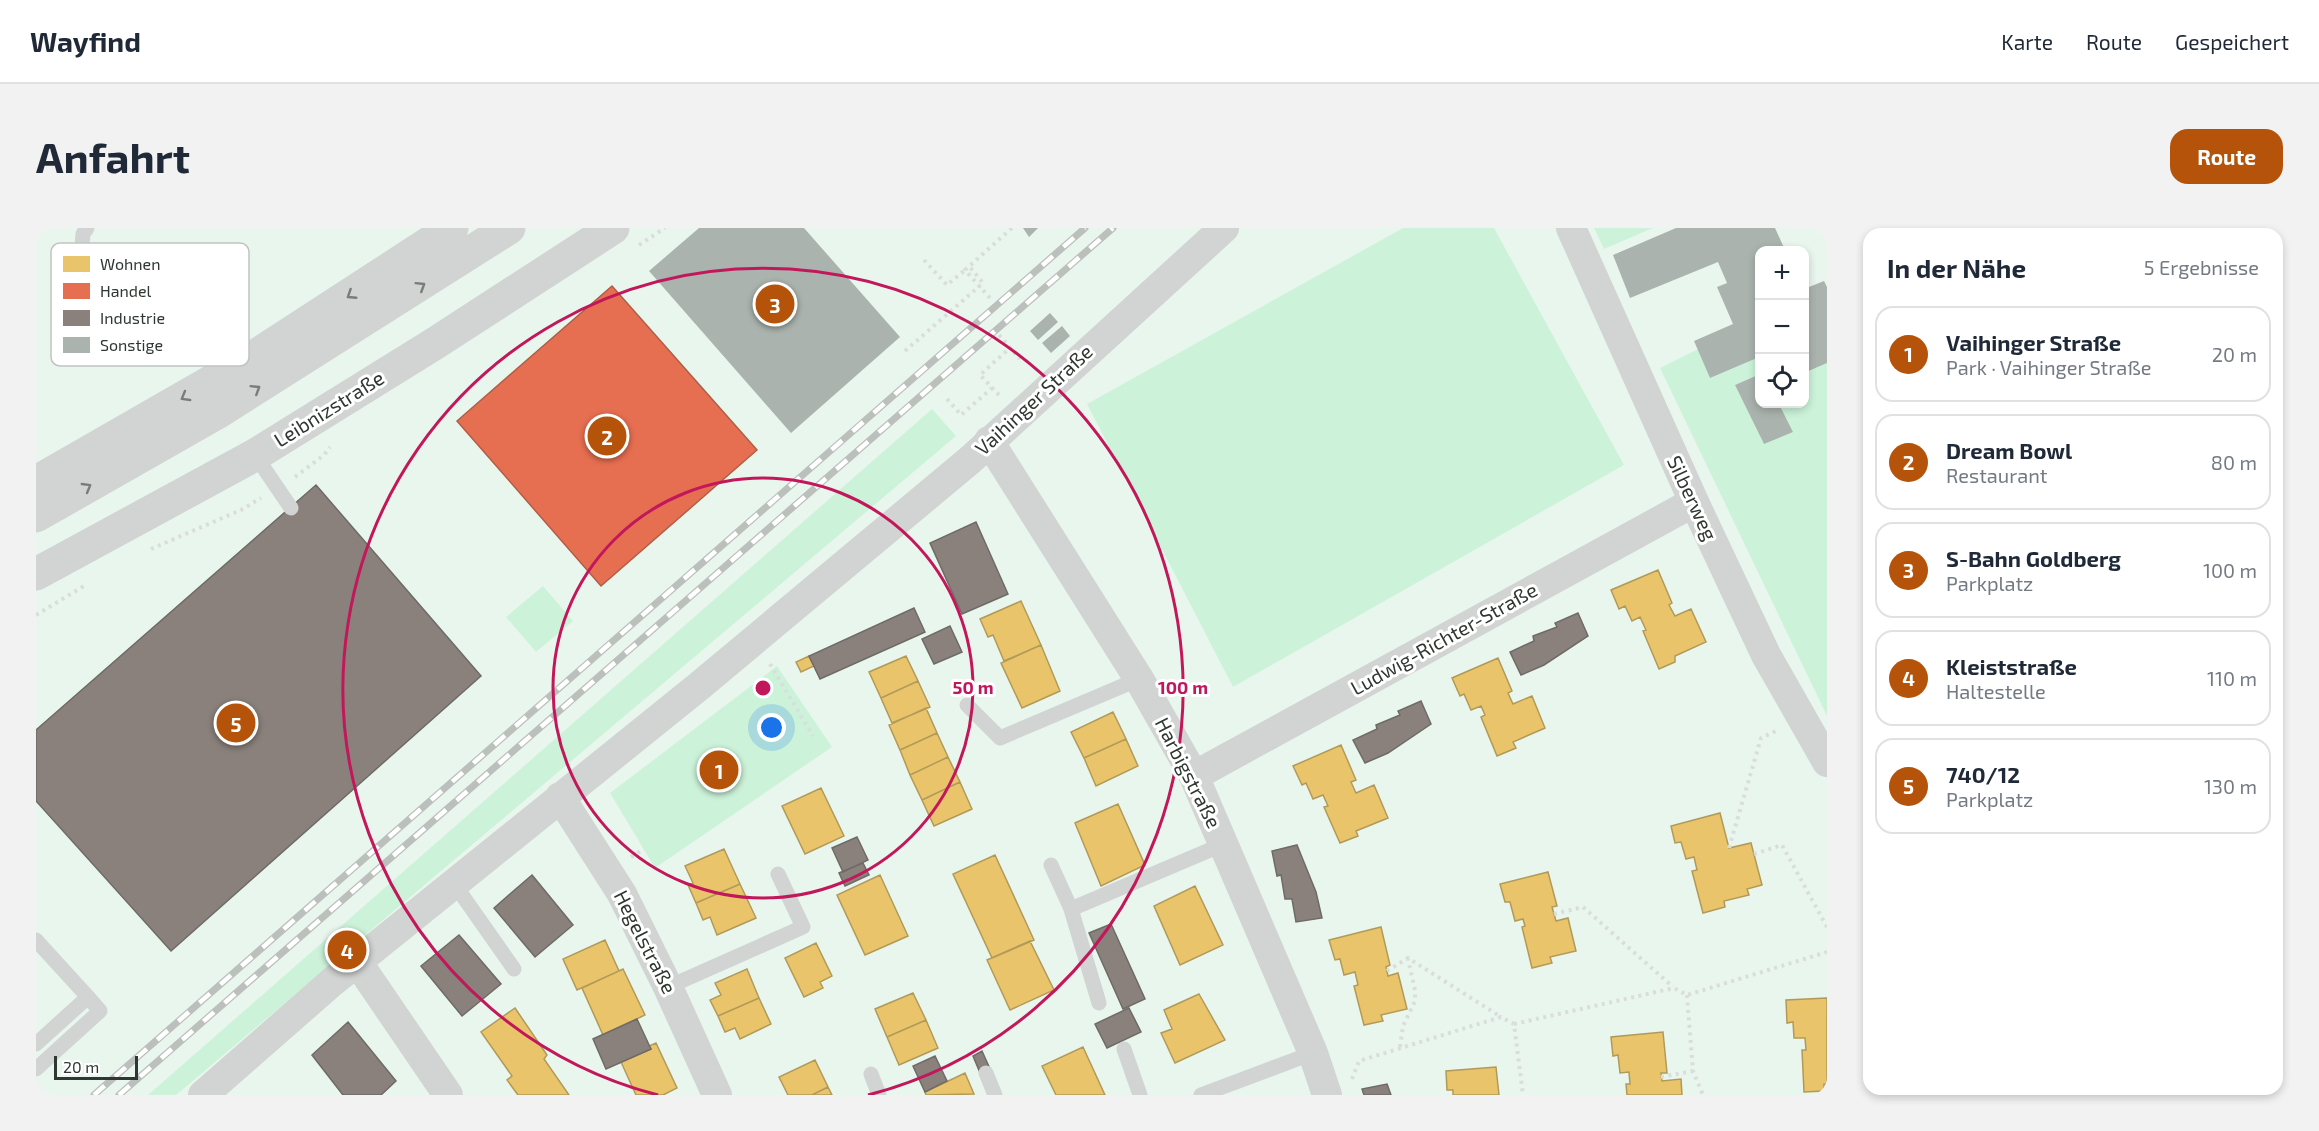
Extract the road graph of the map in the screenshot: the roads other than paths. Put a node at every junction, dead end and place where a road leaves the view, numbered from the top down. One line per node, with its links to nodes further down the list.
1 (87, 228): 7 (lane)
2 (452, 228): 8 (main road, one-way to 8)
3 (509, 228): 15 (main road, one-way to 3)
4 (614, 228): 11 (main road, Leibnizstraße)
5 (1224, 228): 10 (street, Vaihinger Straße)
6 (1571, 228): 13 (street, Silberweg)
7 (82, 243)
8 (249, 360)
9 (238, 366): 12 (main road, one-way to 12)
10 (989, 441): 17 (street, Harbigstraße); 21 (street, Vaihinger Straße)
11 (255, 454): 14 (lane); 16 (main road, Leibnizstraße)
12 (36, 482)
13 (1694, 502): 19 (street, Silberweg); 20 (street, Ludwig-Richter-Straße)
14 (291, 508)
15 (36, 516)
16 (36, 573)
17 (1139, 679): 18 (lane); 20 (street, Harbigstraße)
18 (967, 705)
19 (1826, 759)
20 (1194, 776): 22 (street, Harbigstraße)
21 (560, 797): 25 (street, Vaihinger Straße); 30 (street, Hegelstraße)
22 (1224, 844): 26 (lane); 35 (street, Harbigstraße)
23 (1051, 864): 26 (lane)
24 (778, 874): 30 (lane)
25 (455, 885): 28 (street, Vaihinger Straße); 29 (lane)
26 (1071, 909): 32 (lane)
27 (36, 940): 31 (lane)
28 (358, 963): 39 (street, Vaihinger Straße); 40 (street)
29 (514, 969)
30 (668, 987): 41 (street, Hegelstraße)
31 (88, 997): 33 (lane); 36 (lane)
32 (1099, 1003)
33 (36, 1044)
34 (1125, 1049): 44 (lane)
35 (1313, 1053): 45 (lane); 46 (street, Harbigstraße)
36 (36, 1069)
37 (986, 1073): 43 (lane)
38 (871, 1074): 42 (lane)
39 (203, 1095)
40 (448, 1095)
41 (717, 1095)
42 (879, 1095)
43 (995, 1095)
44 (1140, 1095)
45 (1201, 1095)
46 (1327, 1095)

